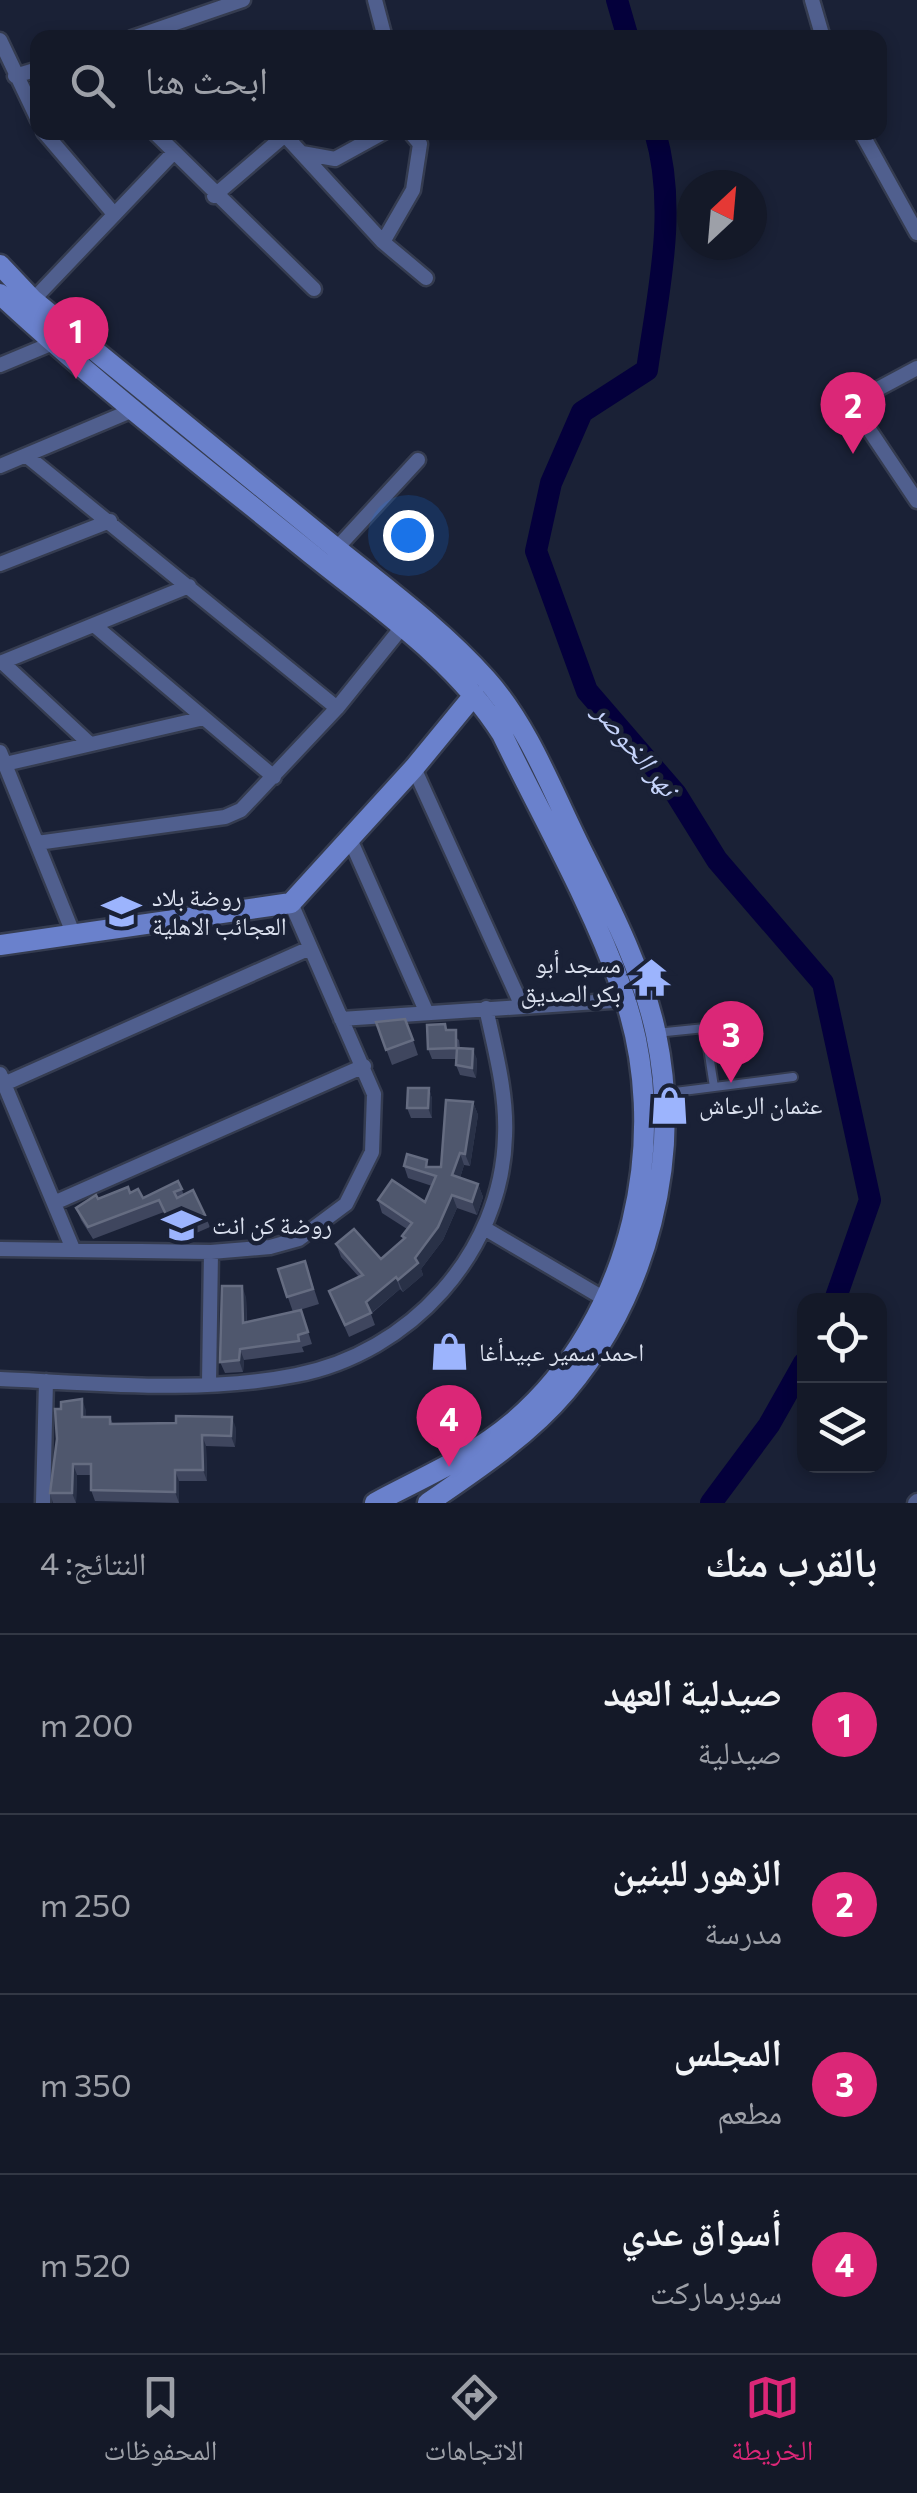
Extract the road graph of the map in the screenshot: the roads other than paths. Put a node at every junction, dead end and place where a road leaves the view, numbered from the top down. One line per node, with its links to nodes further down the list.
1 (375, 0): 7 (street)
2 (812, 0): 8 (street)
3 (235, 1): 4 (street)
4 (189, 18): 5 (street); 6 (street)
5 (155, 30)
6 (192, 30)
7 (383, 30)
8 (821, 30)
9 (0, 40): 11 (street)
10 (30, 71): 11 (street)
11 (15, 76): 12 (street)
12 (30, 105)
13 (51, 140): 24 (street)
14 (162, 140): 20 (street)
15 (277, 140): 22 (street)
16 (290, 140): 21 (street)
17 (369, 140): 21 (street)
18 (417, 140): 26 (street)
19 (866, 140): 23 (street)
20 (174, 152): 22 (street); 24 (street)
21 (302, 153): 26 (street)
22 (214, 196): 29 (street)
23 (912, 210): 25 (street)
24 (114, 214): 31 (street)
25 (917, 233)
26 (382, 242): 28 (street)
27 (0, 265): 31 (street)
28 (426, 278)
29 (314, 288)
30 (0, 294): 32 (street)
31 (33, 300): 41 (street)
32 (53, 343): 33 (street); 35 (street)
33 (0, 365)
34 (917, 368): 39 (street)
35 (133, 410): 36 (street); 44 (street)
36 (27, 456): 38 (street); 40 (street)
37 (418, 460): 41 (street)
38 (0, 466)
39 (917, 501)
40 (110, 520): 42 (street); 43 (street)
41 (336, 549): 44 (street)
42 (0, 564)
43 (190, 586): 45 (street); 48 (street)
44 (408, 620): 47 (street); 48 (street); 56 (street)
45 (94, 625): 46 (street); 49 (street)
46 (1, 662): 50 (street)
47 (474, 694): 52 (street); 56 (street)
48 (337, 708): 53 (street)
49 (204, 718): 50 (street); 53 (street)
50 (90, 744): 51 (street)
51 (2, 758): 55 (street)
52 (414, 768): 54 (street); 62 (street)
53 (274, 777): 55 (street)
54 (350, 839): 57 (street); 64 (street)
55 (37, 843): 58 (street)
56 (580, 871): 61 (street); 66 (street)
57 (291, 902): 58 (street); 60 (street)
58 (73, 933): 59 (street)
59 (0, 945)
60 (310, 948): 65 (street); 69 (street)
61 (626, 1000): 62 (street); 77 (street)
62 (521, 1004): 63 (street)
63 (486, 1008): 64 (street); 73 (street)
64 (426, 1011): 65 (street)
65 (342, 1019): 67 (street)
66 (656, 1033): 70 (lane); 71 (street)
67 (364, 1066): 72 (street); 76 (street)
68 (792, 1077): 70 (lane)
69 (2, 1079): 72 (street)
70 (714, 1087): 71 (lane)
71 (663, 1094): 84 (street)
72 (54, 1203): 75 (street)
73 (484, 1228): 77 (street); 80 (street)
74 (0, 1249): 75 (street)
75 (73, 1250): 76 (street)
76 (211, 1252): 80 (street)
77 (603, 1298): 81 (street)
78 (0, 1380): 79 (street)
79 (46, 1381): 80 (street); 82 (street)
80 (209, 1384)
81 (406, 1495): 83 (street)
82 (44, 1503)
83 (375, 1503)
84 (428, 1503)

